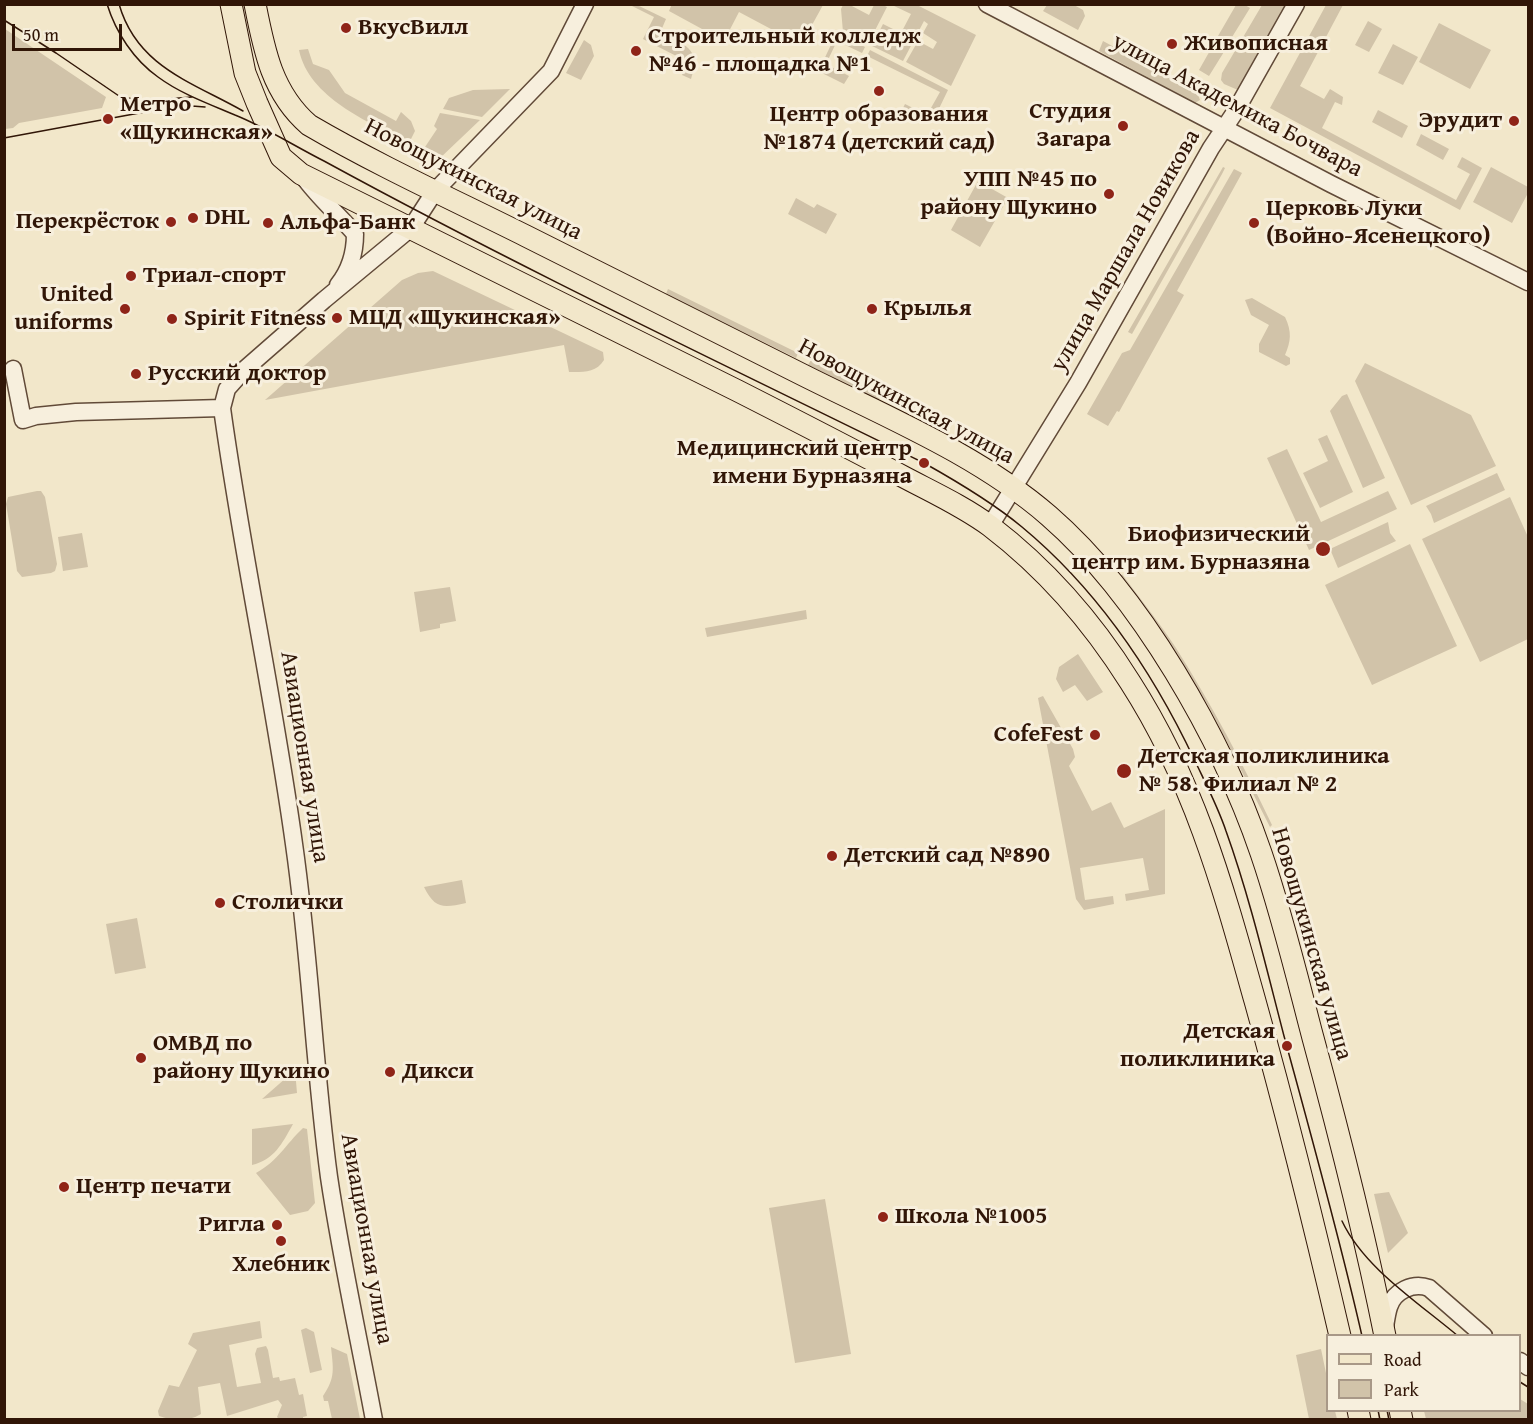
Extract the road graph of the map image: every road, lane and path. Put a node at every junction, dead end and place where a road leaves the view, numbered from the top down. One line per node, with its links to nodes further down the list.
1 (231, 4): 7 (main road)
2 (255, 4): 8 (main road, Новощукинская улица)
3 (585, 4): 8 (street)
4 (987, 4): 6 (street, улица Академика Бочвара)
5 (1296, 4): 6 (street, улица Маршала Новикова)
6 (1225, 128): 10 (street, улица Академика Бочвара); 14 (street, улица Маршала Новикова)
7 (301, 174): 9 (main road); 11 (street)
8 (435, 191): 9 (street); 14 (main road, Новощукинская улица)
9 (411, 228): 11 (street); 15 (main road)
10 (1528, 282)
11 (330, 295): 13 (street)
12 (13, 369): 13 (street)
13 (222, 408): 19 (street, Авиационная улица)
14 (1014, 489): 15 (street, улица Маршала Новикова); 17 (main road, Новощукинская улица)
15 (990, 526): 16 (main road)
16 (1340, 1334)
17 (1385, 1334): 18 (street)
18 (1483, 1334)
19 (374, 1419)

